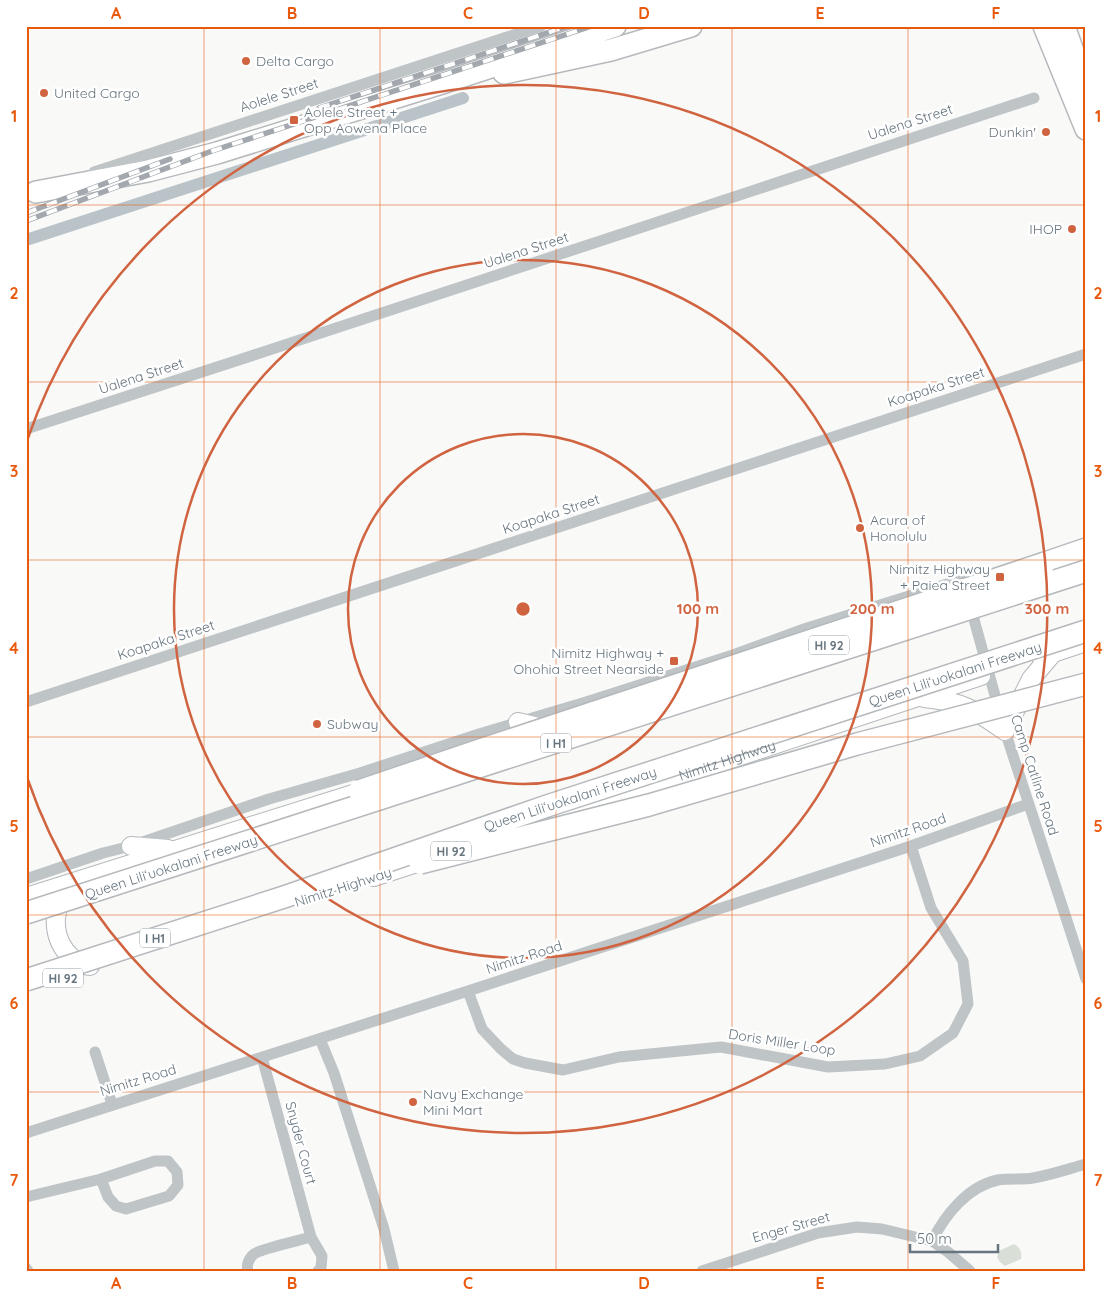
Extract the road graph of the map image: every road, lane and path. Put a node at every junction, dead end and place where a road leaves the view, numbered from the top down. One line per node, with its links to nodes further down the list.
1 (541, 26): 14 (street, Aolele Street)
2 (615, 26): 10 (highway)
3 (1044, 26): 13 (highway)
4 (1064, 26): 11 (highway)
5 (1070, 26): 9 (street)
6 (1080, 26): 8 (highway)
7 (685, 28): 10 (highway)
8 (1086, 54)
9 (1086, 74)
10 (442, 83): 14 (highway)
11 (1086, 88)
12 (1034, 98): 16 (street, Ualena Street)
13 (1086, 129)
14 (31, 193)
15 (1086, 354): 33 (street, Koapaka Street)
16 (26, 429)
17 (1086, 540): 21 (street)
18 (1086, 549): 45 (highway, bridge)
19 (1086, 565): 23 (main road, HI 92)
20 (1086, 571): 46 (highway, Queen Liliʻuokalani Freeway / I H1, bridge)
21 (965, 578): 22 (street); 23 (street, Camp Catline Road)
22 (909, 596): 24 (main road); 28 (street)
23 (969, 604): 24 (main road, HI 92); 29 (street, Camp Catline Road)
24 (948, 610): 30 (main road, HI 92)
25 (1086, 631): 44 (highway, Queen Liliʻuokalani Freeway / I H1, bridge)
26 (1086, 642): 27 (main road, Nimitz Highway / HI 92)
27 (1054, 653): 29 (main road, Nimitz Highway / HI 92); 36 (main road)
28 (733, 655): 30 (main road); 34 (street)
29 (988, 674): 32 (main road, Nimitz Highway / HI 92); 36 (street, Camp Catline Road)
30 (710, 680): 35 (main road, HI 92)
31 (1086, 684): 44 (highway, bridge)
32 (918, 697): 36 (main road); 47 (main road, Nimitz Highway / HI 92)
33 (26, 702)
34 (518, 722): 35 (main road); 38 (street)
35 (552, 730): 40 (main road, HI 92)
36 (1005, 731): 37 (street, Camp Catline Road)
37 (1028, 804): 39 (street, Nimitz Road); 48 (street, Camp Catline Road)
38 (131, 846): 40 (main road); 42 (street)
39 (911, 846): 51 (street, Nimitz Road); 51 (street, Doris Miller Loop)
40 (176, 850): 41 (main road, HI 92)
41 (91, 877): 43 (main road, HI 92); 47 (main road)
42 (26, 879)
43 (26, 897)
44 (284, 897): 49 (highway, Queen Liliʻuokalani Freeway / I H1, bridge)
45 (26, 907)
46 (26, 913)
47 (100, 967): 50 (main road, Nimitz Highway / HI 92)
48 (1086, 979)
49 (26, 980)
50 (26, 990)
51 (468, 991): 52 (street, Nimitz Road)
52 (320, 1039): 54 (street, Nimitz Road); 64 (street)
53 (95, 1052): 55 (street)
54 (262, 1058): 55 (street, Nimitz Road); 60 (street, Snyder Court)
55 (112, 1104): 56 (street, Nimitz Road)
56 (26, 1133)
57 (1086, 1164): 61 (street)
58 (101, 1179): 58 (street); 59 (street)
59 (26, 1197)
60 (311, 1237): 62 (street); 63 (street, Snyder Court)
61 (932, 1242): 65 (street, Enger Street); 66 (street, Enger Street)
62 (248, 1271)
63 (318, 1271)
64 (394, 1271)
65 (702, 1271)
66 (970, 1271)

